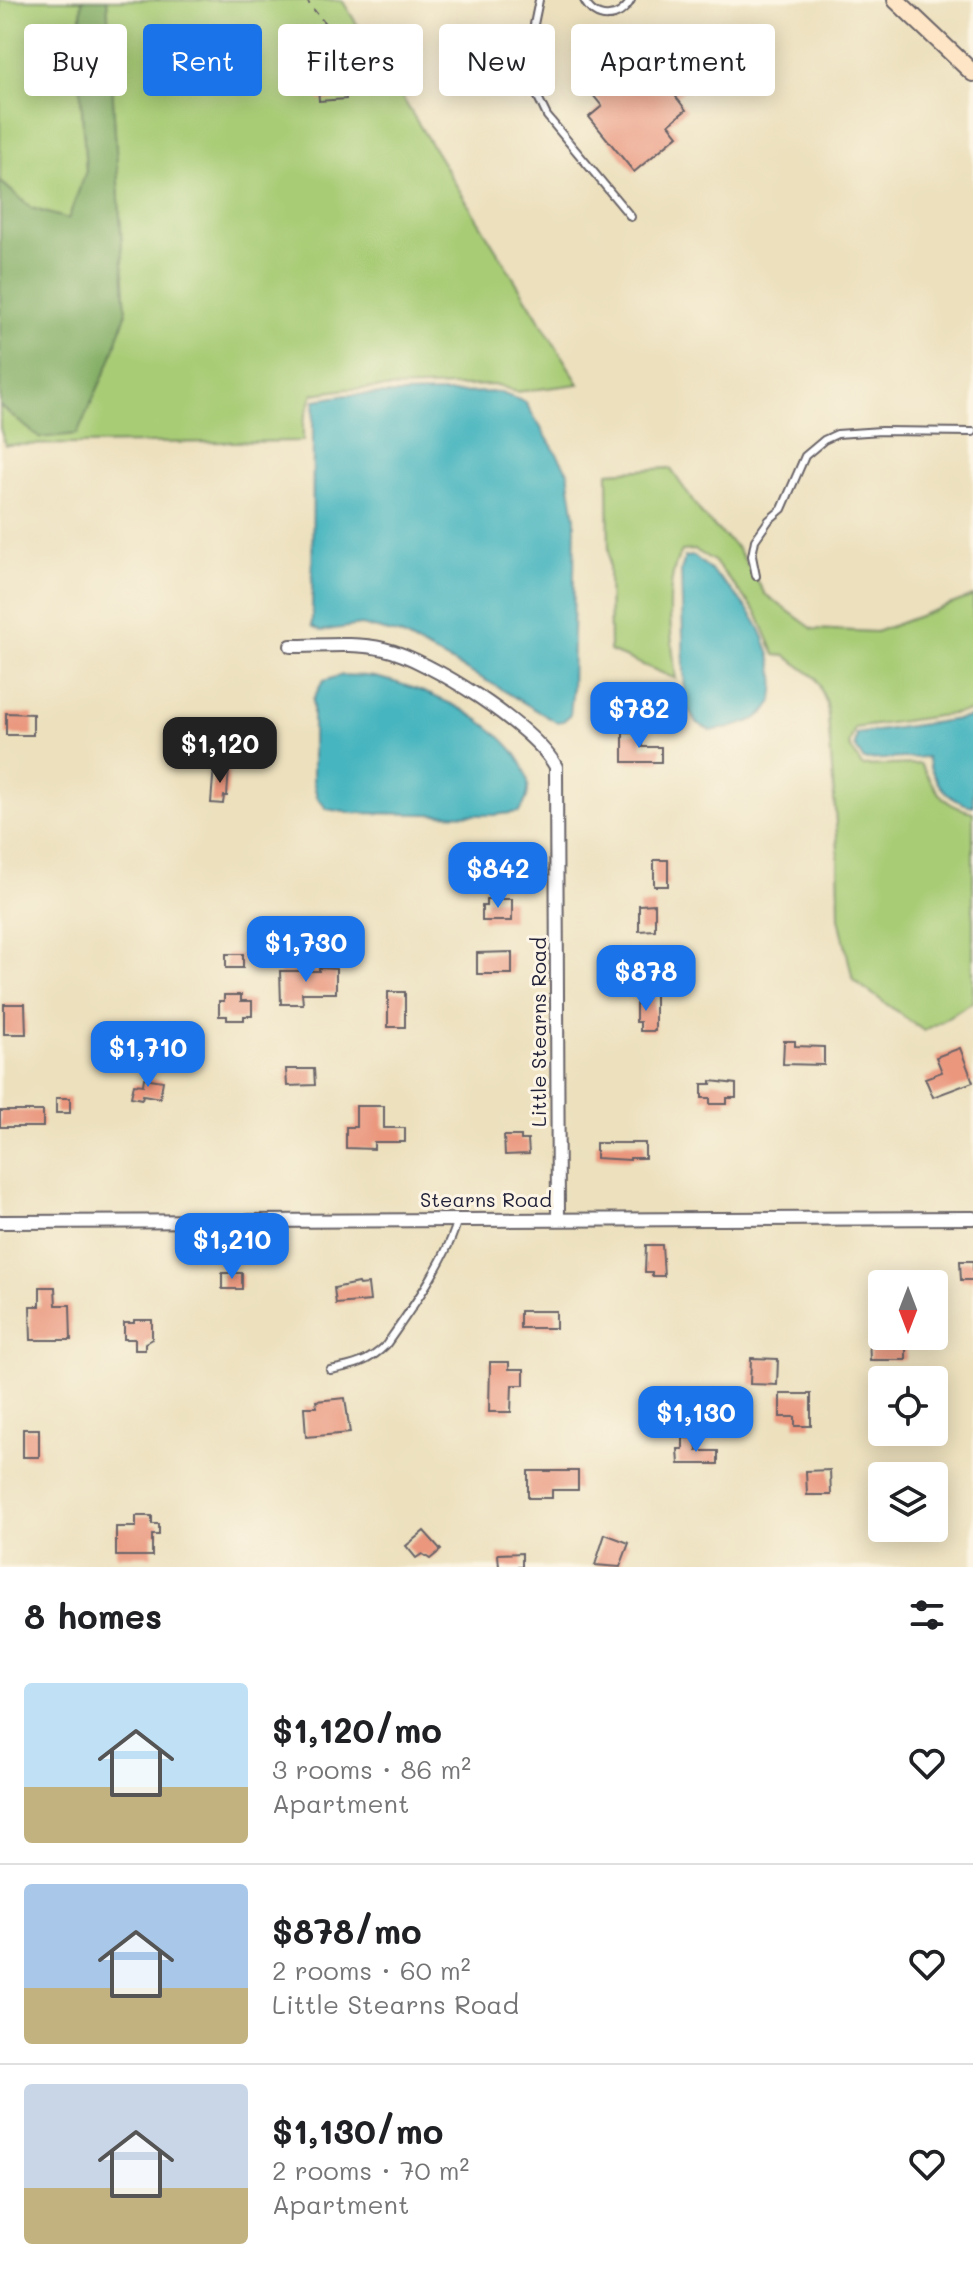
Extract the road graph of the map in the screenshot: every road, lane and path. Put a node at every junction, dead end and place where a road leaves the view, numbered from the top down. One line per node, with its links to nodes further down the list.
1 (306, 0): 6 (path)
2 (539, 0): 8 (lane)
3 (584, 0): 4 (lane)
4 (631, 0)
5 (896, 0): 7 (main road)
6 (325, 24)
7 (973, 73)
8 (631, 217)
9 (973, 432): 10 (lane)
10 (756, 576)
11 (291, 646): 14 (street, Little Stearns Road)
12 (458, 1218): 14 (street, Stearns Road); 15 (street, Stearns Road); 16 (lane)
13 (973, 1218): 14 (street, Stearns Road)
14 (558, 1219)
15 (0, 1222)
16 (330, 1370)

